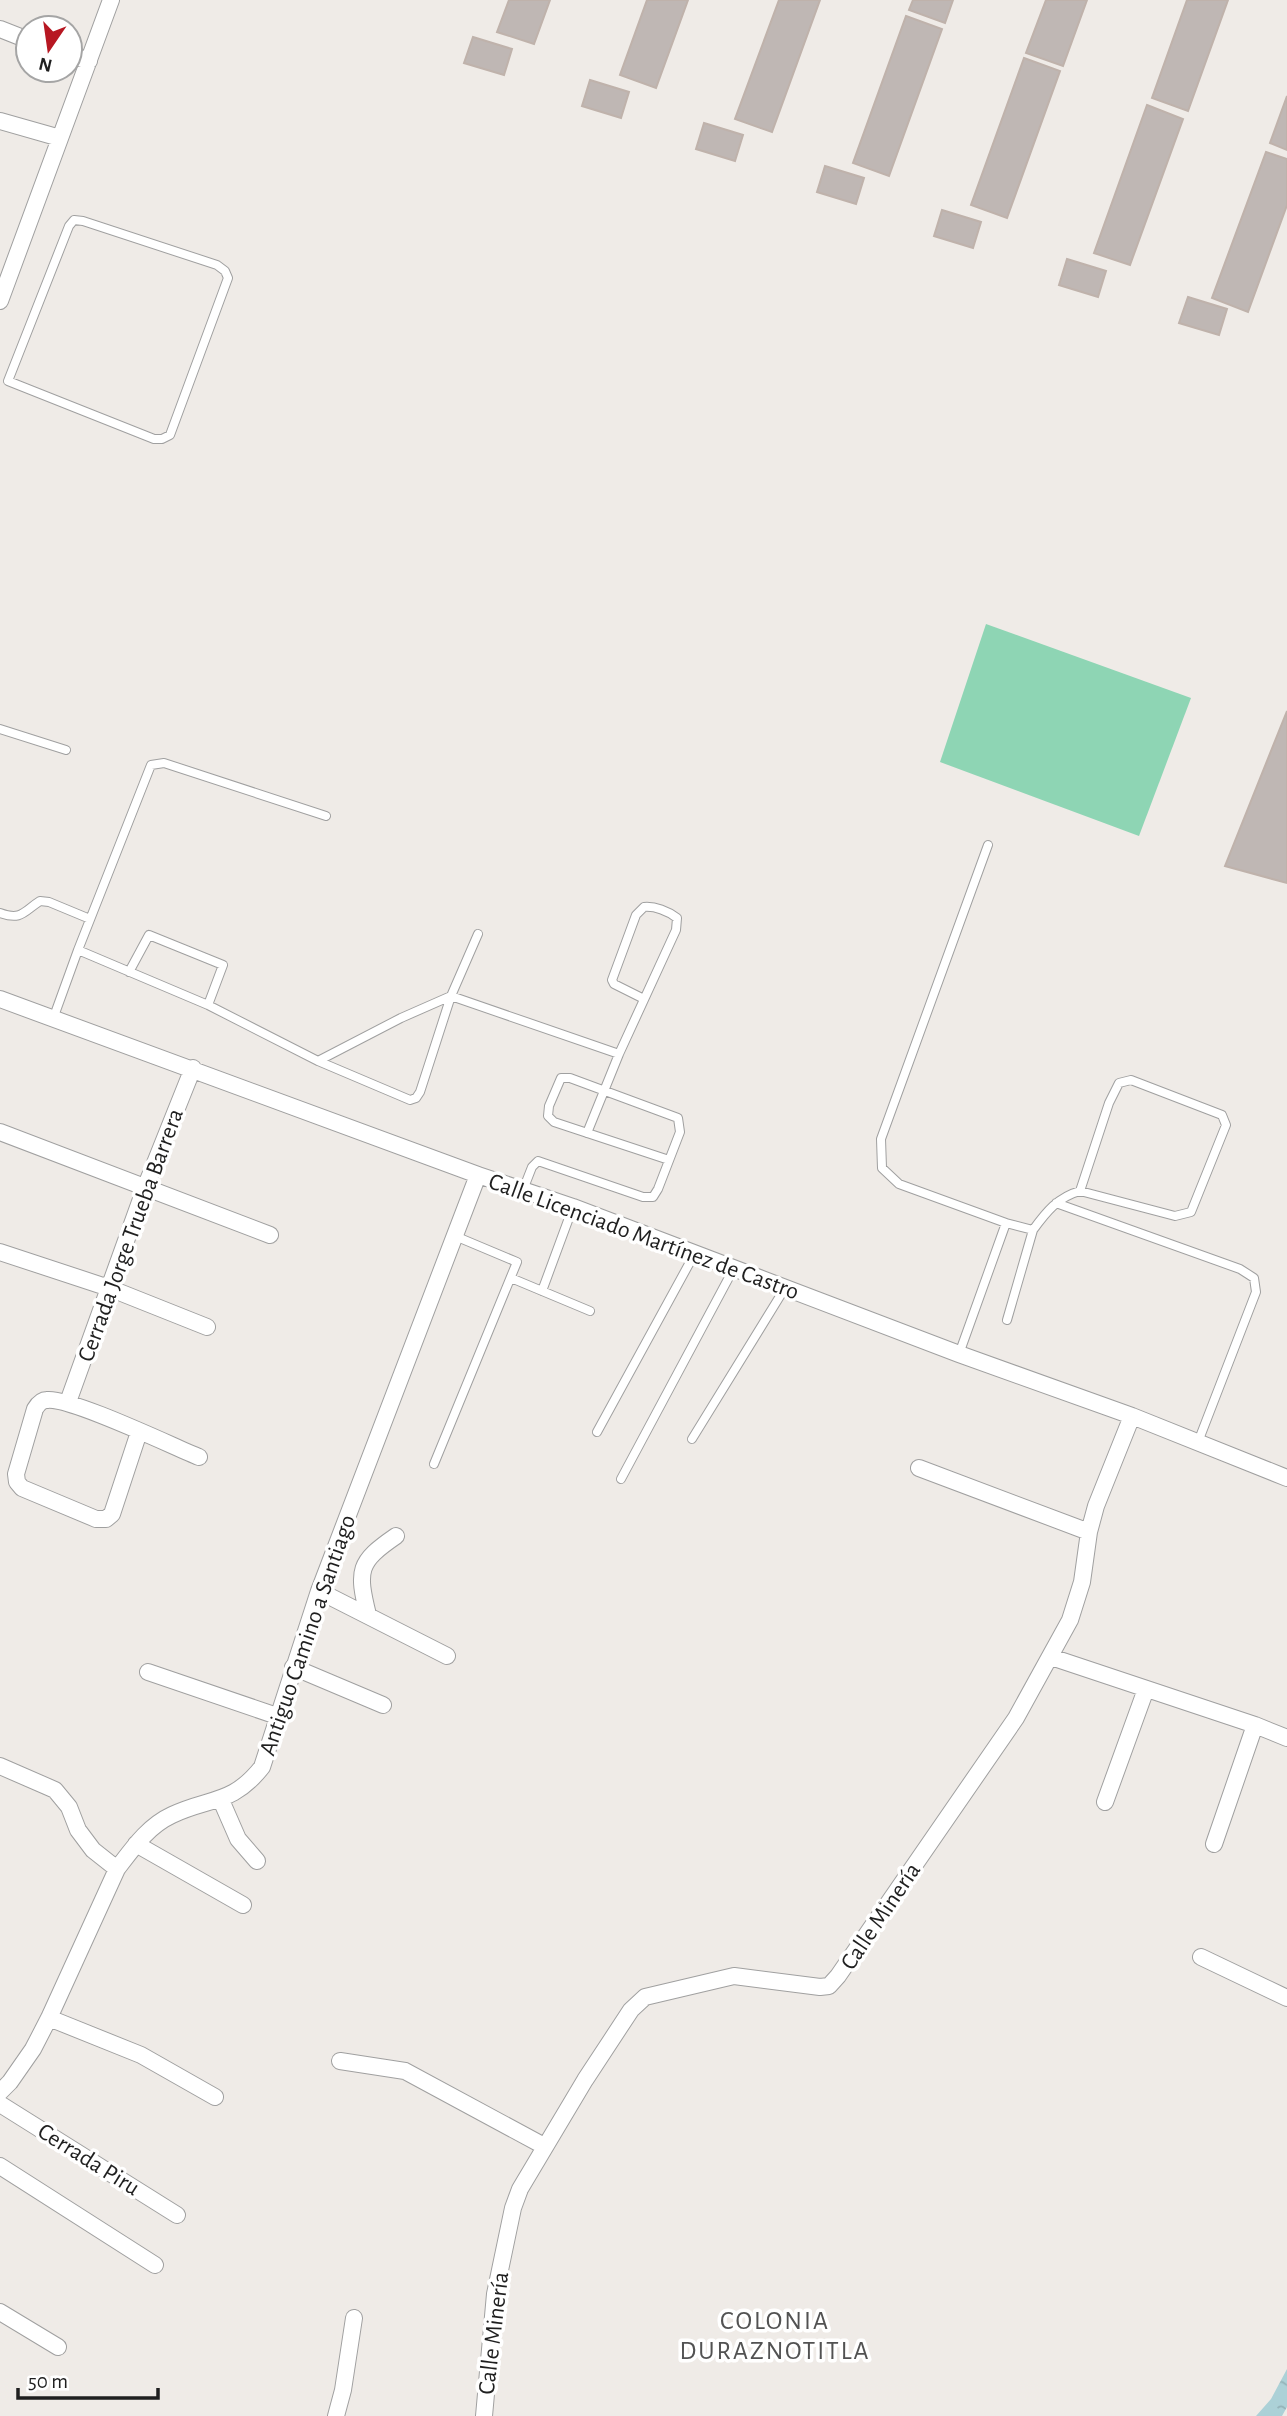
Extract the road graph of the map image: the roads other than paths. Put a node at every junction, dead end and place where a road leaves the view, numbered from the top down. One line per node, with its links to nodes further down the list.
1 (111, 0): 3 (street)
2 (84, 59): 3 (street)
3 (89, 61): 5 (street)
4 (0, 121): 5 (street)
5 (61, 138): 6 (street)
6 (0, 301)
7 (4, 380): 7 (lane)
8 (0, 729): 9 (lane)
9 (66, 750)
10 (326, 816): 13 (lane)
11 (988, 845): 35 (lane)
12 (0, 913): 13 (lane)
13 (90, 919): 15 (lane)
14 (478, 934): 17 (lane)
15 (78, 950): 16 (lane); 21 (lane)
16 (129, 972): 20 (lane); 20 (lane)
17 (451, 996): 22 (lane); 23 (lane); 23 (lane)
18 (0, 999): 21 (street, Calle Licenciado Martínez de Castro)
19 (644, 999): 19 (lane); 22 (lane)
20 (208, 1005): 23 (lane)
21 (53, 1019): 24 (street, Calle Licenciado Martínez de Castro)
22 (619, 1054): 25 (lane)
23 (318, 1061)
24 (192, 1068): 29 (street, Calle Licenciado Martínez de Castro); 30 (street, Cerrada Jorge Trueba Barrera)
25 (604, 1090): 27 (lane); 27 (lane); 28 (lane)
26 (0, 1132): 30 (street)
27 (587, 1133): 28 (lane)
28 (669, 1160): 31 (lane)
29 (478, 1175): 31 (street, Calle Licenciado Martínez de Castro); 38 (street, Antiguo Camino a Santiago)
30 (145, 1188): 37 (street); 43 (street, Cerrada Jorge Trueba Barrera)
31 (523, 1190): 34 (street, Calle Licenciado Martínez de Castro)
32 (1080, 1191): 32 (lane); 33 (lane)
33 (1056, 1203): 36 (lane); 55 (lane)
34 (573, 1207): 40 (street, Calle Licenciado Martínez de Castro); 45 (lane)
35 (1006, 1223): 36 (lane); 49 (lane)
36 (1033, 1230): 47 (lane)
37 (270, 1235)
38 (455, 1236): 42 (lane); 63 (street, Antiguo Camino a Santiago)
39 (0, 1252): 43 (street)
40 (695, 1253): 41 (street, Calle Licenciado Martínez de Castro); 53 (lane)
41 (734, 1268): 44 (street, Calle Licenciado Martínez de Castro); 60 (lane)
42 (511, 1278): 45 (lane); 57 (lane)
43 (109, 1288): 48 (street); 50 (street, Cerrada Jorge Trueba Barrera)
44 (785, 1288): 49 (street, Calle Licenciado Martínez de Castro); 54 (lane)
45 (542, 1290): 46 (lane)
46 (590, 1311)
47 (1007, 1320)
48 (207, 1327)
49 (959, 1354): 51 (street, Calle Licenciado Martínez de Castro)
50 (68, 1402): 52 (street); 52 (street)
51 (1132, 1416): 55 (street, Calle Licenciado Martínez de Castro); 61 (street, Calle Minería)
52 (139, 1432): 56 (street)
53 (597, 1432)
54 (692, 1439)
55 (1198, 1443): 59 (street, Calle Licenciado Martínez de Castro)
56 (199, 1457)
57 (434, 1464)
58 (919, 1468): 61 (street)
59 (1287, 1478)
60 (621, 1479)
61 (1089, 1532): 66 (street, Calle Minería)
62 (396, 1536): 64 (street)
63 (319, 1591): 64 (street); 67 (street, Antiguo Camino a Santiago)
64 (368, 1615): 65 (street)
65 (447, 1656)
66 (1051, 1657): 69 (street); 89 (street, Calle Minería)
67 (293, 1667): 70 (street); 71 (street, Antiguo Camino a Santiago)
68 (148, 1672): 71 (street)
69 (1146, 1689): 72 (street); 76 (street)
70 (383, 1705)
71 (277, 1716): 75 (street, Antiguo Camino a Santiago)
72 (1255, 1725): 73 (street); 78 (street)
73 (1287, 1738)
74 (0, 1766): 80 (street)
75 (221, 1800): 77 (street, Antiguo Camino a Santiago); 79 (street)
76 (1105, 1802)
77 (136, 1844): 80 (street, Antiguo Camino a Santiago); 81 (street)
78 (1214, 1844)
79 (257, 1861)
80 (117, 1869): 84 (street, Antiguo Camino a Santiago)
81 (243, 1905)
82 (1201, 1957): 83 (street)
83 (1287, 1998)
84 (49, 2018): 86 (street, Antiguo Camino a Santiago); 87 (street)
85 (340, 2061): 89 (street)
86 (3, 2083)
87 (215, 2097)
88 (0, 2104): 91 (street, Cerrada Piru)
89 (544, 2146): 97 (street, Calle Minería)
90 (0, 2166): 92 (street)
91 (177, 2215)
92 (155, 2265)
93 (0, 2312): 95 (street)
94 (354, 2318): 96 (street)
95 (58, 2347)
96 (336, 2416)
97 (484, 2416)

